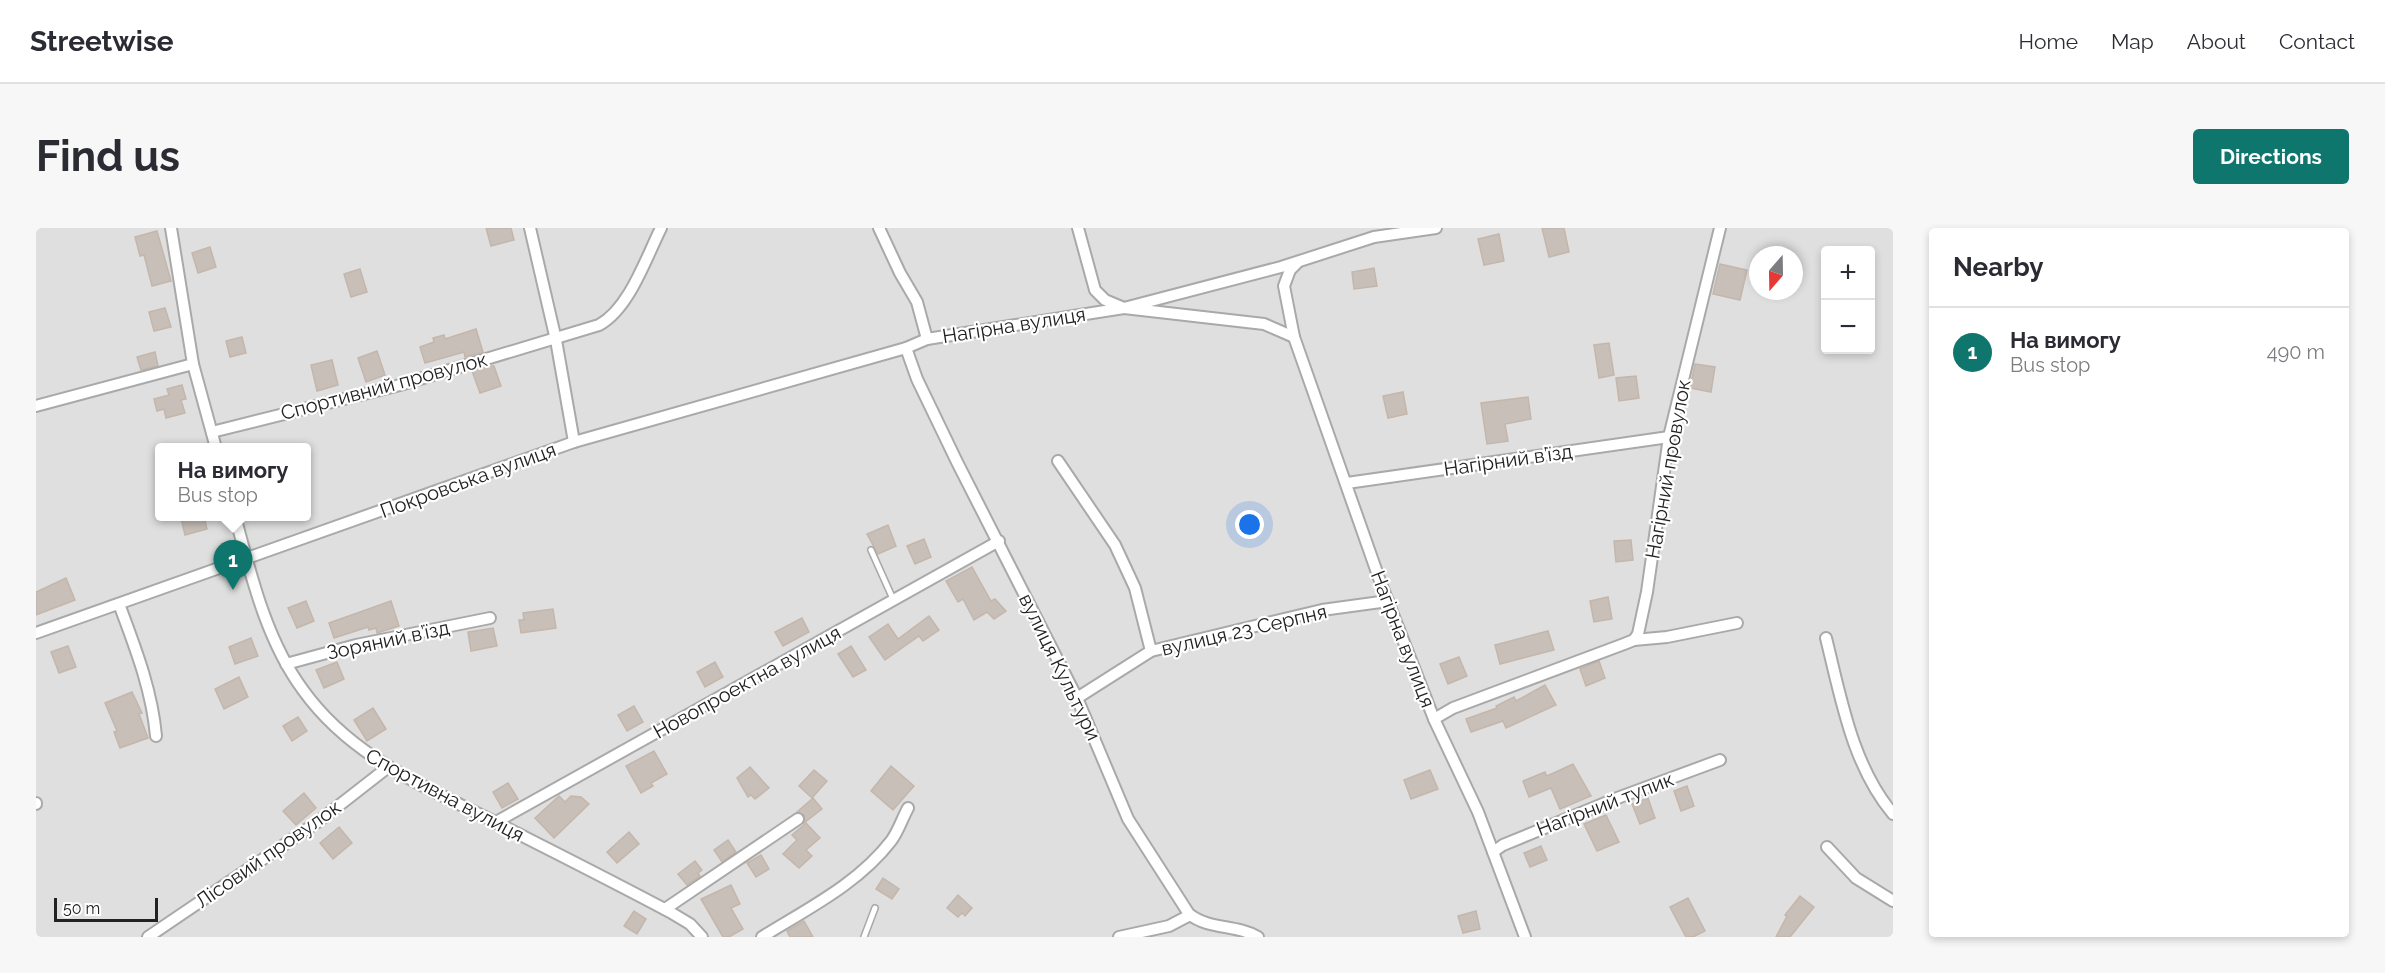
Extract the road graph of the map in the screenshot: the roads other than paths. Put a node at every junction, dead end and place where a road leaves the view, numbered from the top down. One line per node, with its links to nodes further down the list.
1 (171, 228): 15 (street)
2 (530, 228): 13 (street)
3 (661, 228): 13 (street, Спортивний провулок)
4 (879, 228): 12 (street)
5 (1078, 228): 10 (street)
6 (1436, 228): 8 (street, Нагірна вулиця)
7 (1720, 228): 18 (street, Нагірний провулок)
8 (1373, 233): 9 (street, Нагірна вулиця)
9 (1297, 262): 10 (street, Нагірна вулиця); 11 (street, Нагірна вулиця)
10 (1124, 308): 11 (street, Нагірна вулиця); 12 (street, Нагірна вулиця)
11 (1294, 337): 22 (street, Нагірна вулиця)
12 (927, 339): 14 (street, Нагірна вулиця)
13 (556, 340): 17 (street, Спортивний провулок); 19 (street)
14 (906, 348): 19 (street, Покровська вулиця); 24 (street, вулиця Культури)
15 (193, 364): 16 (street); 17 (street)
16 (36, 406)
17 (212, 432): 20 (street)
18 (1669, 437): 22 (street, Нагірний в’їзд); 34 (street, Нагірний провулок)
19 (574, 442): 26 (street, Покровська вулиця)
20 (215, 443)
21 (1058, 461): 35 (street)
22 (1347, 483): 28 (street, Нагірна вулиця)
23 (236, 521): 26 (street, Спортивна вулиця)
24 (999, 541): 27 (street, Новопроектна вулиця); 37 (street, вулиця Культури)
25 (871, 550): 27 (lane)
26 (246, 559): 29 (street, Покровська вулиця); 36 (street, Спортивна вулиця)
27 (893, 599): 45 (street, Новопроектна вулиця)
28 (1388, 601): 35 (street, вулиця 23 Серпня); 38 (street, Нагірна вулиця)
29 (118, 604): 32 (street, Покровська вулиця); 39 (street)
30 (490, 618): 36 (street, Зоряний в’їзд)
31 (1737, 624): 34 (street)
32 (36, 633)
33 (1826, 638): 43 (street)
34 (1634, 640): 38 (street)
35 (1151, 651): 37 (street, вулиця 23 Серпня)
36 (286, 664): 41 (street, Спортивна вулиця)
37 (1077, 698): 51 (street, вулиця Культури)
38 (1434, 719): 47 (street, Нагірна вулиця)
39 (156, 736)
40 (1719, 760): 47 (street, Нагірний тупик)
41 (387, 768): 45 (street, Спортивна вулиця); 52 (street, Лісовий провулок)
42 (908, 808): 54 (street)
43 (1893, 814)
44 (798, 819): 50 (street)
45 (496, 822): 50 (street, Спортивна вулиця)
46 (1827, 847): 48 (street)
47 (1493, 852): 58 (street, Нагірна вулиця)
48 (1893, 901)
49 (875, 908): 55 (lane)
50 (665, 909): 53 (street, Спортивна вулиця)
51 (1190, 915): 56 (street); 57 (street)
52 (148, 937)
53 (702, 937)
54 (762, 937)
55 (864, 937)
56 (1119, 937)
57 (1258, 937)
58 (1525, 937)

